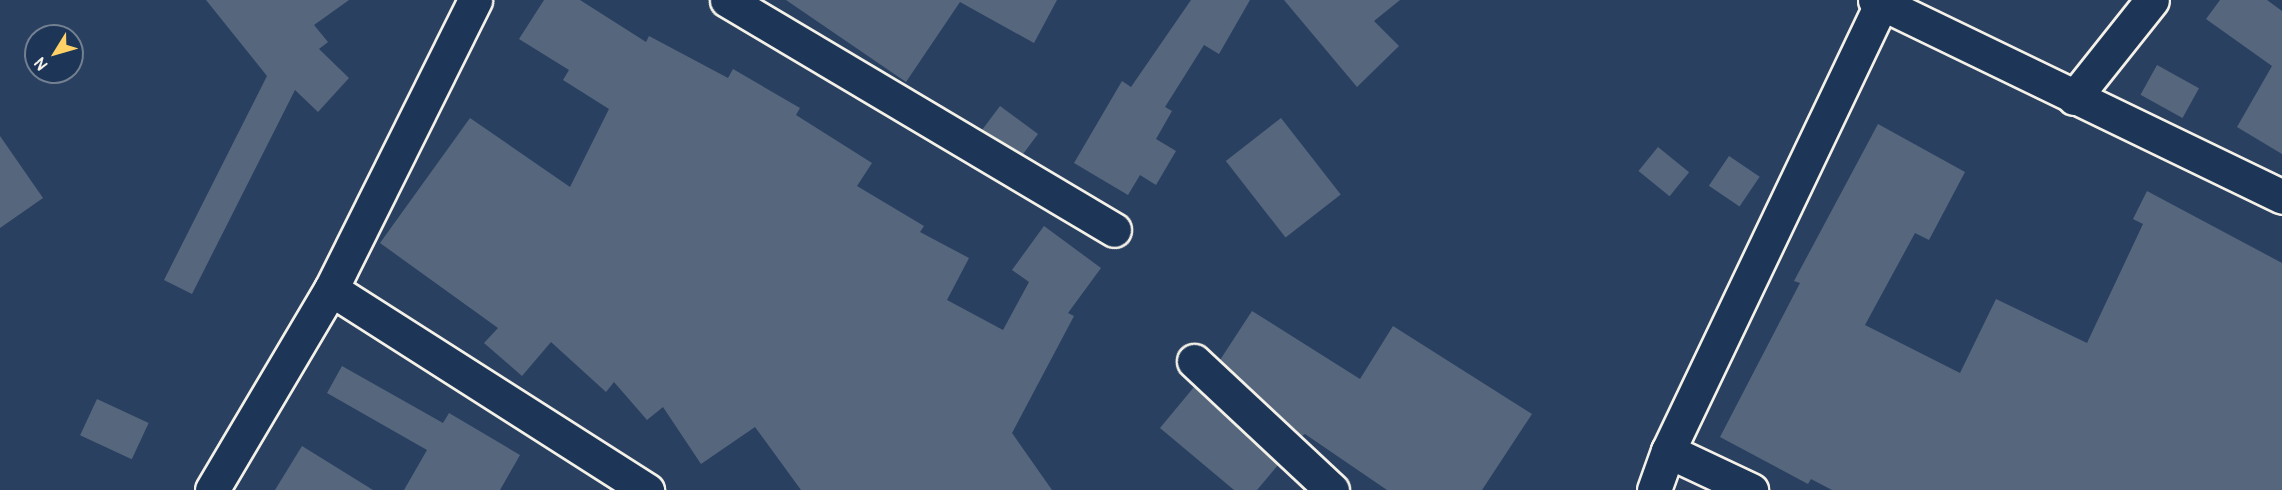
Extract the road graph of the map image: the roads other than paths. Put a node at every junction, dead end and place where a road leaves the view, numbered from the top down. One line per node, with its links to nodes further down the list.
1 (475, 0): 8 (street)
2 (727, 0): 7 (street)
3 (2152, 0): 5 (street)
4 (1880, 1): 5 (street); 10 (street)
5 (2074, 98): 6 (street)
6 (2282, 197)
7 (1114, 230)
8 (331, 289): 11 (street); 12 (street)
9 (1194, 361): 13 (street)
10 (1668, 451): 14 (street); 15 (street)
11 (212, 490)
12 (647, 490)
13 (1332, 490)
14 (1654, 490)
15 (1751, 490)

